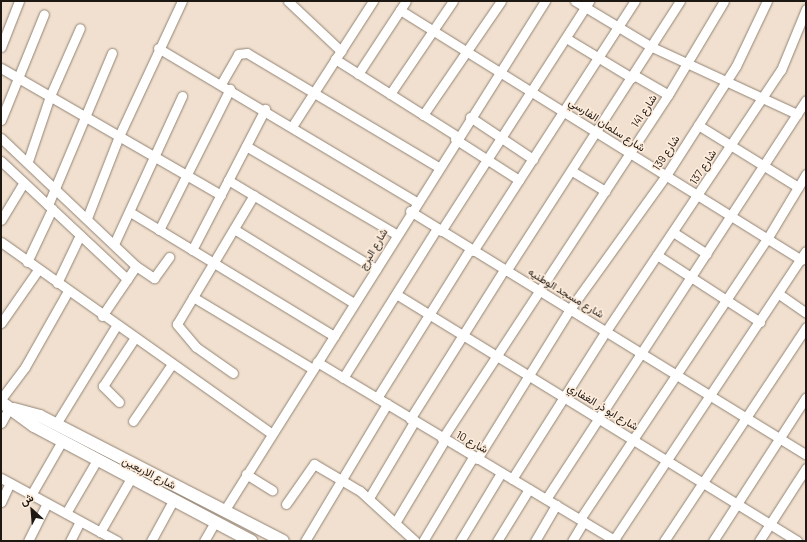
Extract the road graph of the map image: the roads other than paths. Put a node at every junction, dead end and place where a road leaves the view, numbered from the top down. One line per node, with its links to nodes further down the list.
1 (19, 1): 22 (street)
2 (182, 1): 23 (street)
3 (288, 1): 25 (street)
4 (373, 1): 25 (street)
5 (406, 1): 16 (street)
6 (453, 1): 20 (street)
7 (501, 1): 26 (street)
8 (545, 1): 32 (street, شارع البرج)
9 (575, 1): 14 (street)
10 (635, 1): 19 (street)
11 (680, 1): 24 (street)
12 (724, 1): 30 (street, شارع 141)
13 (768, 1): 36 (street, شارع 139)
14 (587, 4): 19 (street); 21 (street)
15 (806, 9): 45 (street, شارع 137)
16 (400, 10): 20 (street, شارع سلمان الفارسي); 33 (street)
17 (44, 14): 35 (street)
18 (80, 28): 43 (street)
19 (619, 28): 24 (street); 28 (street)
20 (433, 31): 26 (street, شارع سلمان الفارسي); 41 (street)
21 (566, 38): 28 (street); 40 (street)
22 (1, 47)
23 (158, 48): 37 (street); 57 (street)
24 (652, 48): 30 (street); 34 (street)
25 (341, 51): 29 (street)
26 (467, 51): 32 (street, شارع سلمان الفارسي); 50 (street)
27 (112, 53): 51 (street)
28 (599, 58): 34 (street); 48 (street)
29 (335, 60): 33 (street); 39 (street)
30 (687, 65): 36 (street); 42 (street, شارع 141)
31 (1, 68): 35 (street)
32 (499, 71): 40 (street, شارع سلمان الفارسي); 52 (street, شارع البرج)
33 (358, 74): 41 (street)
34 (633, 76): 42 (street); 56 (street)
35 (16, 77): 43 (street); 53 (street)
36 (726, 82): 45 (street); 55 (street, شارع 139)
37 (221, 84): 38 (street); 39 (street)
38 (230, 89): 47 (street); 73 (street)
39 (315, 92): 54 (street); 69 (street)
40 (532, 92): 48 (street, شارع سلمان الفارسي); 60 (street)
41 (390, 94): 50 (street)
42 (668, 95): 63 (street, شارع 141)
43 (50, 96): 51 (street); 68 (street)
44 (182, 96): 64 (street)
45 (763, 98): 49 (street); 62 (street, شارع 137)
46 (806, 100): 49 (street)
47 (265, 109): 54 (street); 61 (street)
48 (564, 112): 56 (street, شارع سلمان الفارسي); 65 (street)
49 (801, 113): 70 (street)
50 (424, 115): 59 (street)
51 (85, 116): 57 (street); 78 (street)
52 (470, 117): 59 (street, شارع البرج); 60 (street)
53 (1, 120)
54 (293, 125): 84 (street)
55 (698, 125): 62 (street); 74 (street, شارع 139)
56 (598, 133): 63 (street, شارع سلمان الفارسي); 71 (street)
57 (119, 136): 64 (street); 88 (street)
58 (1, 138): 68 (street)
59 (456, 138): 66 (street); 69 (street, شارع البرج)
60 (502, 138): 65 (street); 66 (street)
61 (246, 146): 75 (street); 95 (street)
62 (731, 146): 70 (street); 83 (street, شارع 137)
63 (630, 154): 74 (street, شارع سلمان الفارسي); 80 (street, شارع 141)
64 (154, 156): 73 (street); 87 (street)
65 (533, 158): 76 (street)
66 (487, 159): 76 (street); 92 (street)
67 (1, 161): 77 (street)
68 (28, 162): 78 (street)
69 (438, 167): 84 (street, شارع البرج)
70 (764, 167): 79 (street); 89 (street)
71 (572, 171): 80 (street); 112 (street)
72 (806, 174): 79 (street)
73 (186, 176): 81 (street); 93 (street)
74 (665, 177): 83 (street, شارع سلمان الفارسي); 123 (street, شارع 139)
75 (228, 180): 81 (street); 82 (street)
76 (519, 180): 101 (street)
77 (24, 182): 85 (street); 90 (street)
78 (56, 188): 85 (street); 88 (street)
79 (798, 188): 97 (street)
80 (604, 191): 116 (street, شارع 141)
81 (221, 195): 100 (street)
82 (254, 195): 91 (street); 110 (street)
83 (698, 197): 89 (street, شارع سلمان الفارسي); 94 (street, شارع 137)
84 (416, 202): 86 (street, شارع البرج)
85 (50, 207): 96 (street); 107 (street)
86 (410, 211): 92 (street, شارع مسجد الوطنيه); 95 (street, شارع البرج)
87 (130, 212): 93 (street); 99 (street)
88 (87, 218): 99 (street)
89 (732, 218): 97 (street, شارع سلمان الفارسي); 103 (street)
90 (1, 220)
91 (234, 229): 108 (street); 122 (street)
92 (439, 229): 101 (street, شارع مسجد الوطنيه); 118 (street)
93 (159, 230): 100 (street)
94 (673, 232): 103 (street); 104 (street, شارع 137)
95 (396, 234): 110 (street, شارع البرج)
96 (80, 235): 114 (street); 115 (street)
97 (767, 239): 106 (street, شارع سلمان الفارسي); 121 (street)
98 (2, 244): 107 (street)
99 (114, 244): 109 (street)
100 (192, 250): 108 (street)
101 (472, 250): 112 (street, شارع مسجد الوطنيه); 125 (street)
102 (806, 251): 106 (street)
103 (707, 254): 113 (street)
104 (657, 255): 113 (street); 131 (street, شارع 137)
105 (169, 257): 109 (street)
106 (801, 260): 119 (street)
107 (27, 262): 111 (street)
108 (214, 262): 120 (street); 132 (street)
109 (136, 266): 114 (street)
110 (376, 269): 122 (street, شارع البرج)
111 (38, 270): 115 (street); 128 (street)
112 (505, 270): 116 (street, شارع مسجد الوطنيه); 133 (street)
113 (691, 278): 121 (street); 135 (street)
114 (127, 279): 126 (street)
115 (57, 284): 117 (street)
116 (537, 290): 123 (street, شارع مسجد الوطنيه); 136 (street, شارع 141)
117 (68, 291): 126 (street); 148 (street)
118 (396, 294): 125 (street, شارع ابو ذر الغفاري); 142 (street)
119 (779, 294): 124 (street); 127 (street)
120 (193, 296): 138 (street, شارع 10); 139 (street)
121 (725, 300): 127 (street); 140 (street)
122 (354, 303): 132 (street, شارع البرج)
123 (570, 309): 131 (street, شارع مسجد الوطنيه); 141 (street, شارع 139)
124 (806, 313)
125 (429, 315): 133 (street, شارع ابو ذر الغفاري); 145 (street)
126 (102, 316): 129 (street)
127 (760, 322): 143 (street)
128 (1, 323)
129 (116, 326): 134 (street); 155 (street)
130 (806, 327): 150 (street)
131 (606, 330): 135 (street, شارع مسجد الوطنيه); 146 (street, شارع 137)
132 (334, 336): 138 (street, شارع البرج)
133 (462, 336): 136 (street, شارع ابو ذر الغفاري); 152 (street)
134 (134, 339): 137 (street); 147 (street)
135 (640, 351): 140 (street, شارع مسجد الوطنيه); 151 (street)
136 (496, 355): 141 (street, شارع ابو ذر الغفاري); 159 (street, شارع 141)
137 (172, 364): 153 (street); 156 (street)
138 (315, 366): 142 (street, شارع 10); 156 (street, شارع البرج)
139 (233, 373)
140 (674, 373): 143 (street, شارع مسجد الوطنيه); 158 (street)
141 (531, 376): 146 (street, شارع ابو ذر الغفاري); 162 (street, شارع 139)
142 (343, 378): 145 (street, شارع 10)
143 (709, 396): 150 (street, شارع مسجد الوطنيه); 164 (street)
144 (806, 397): 157 (street)
145 (377, 398): 149 (street, شارع 10)
146 (564, 398): 151 (street, شارع ابو ذر الغفاري); 170 (street, شارع 137)
147 (119, 402)
148 (7, 404): 154 (street); 155 (street, شارع الاربعين); 160 (street, شارع الاربعين)
149 (387, 404): 152 (street, شارع 10); 171 (street)
150 (744, 417): 157 (street, شارع مسجد الوطنيه); 173 (street)
151 (597, 418): 158 (street, شارع ابو ذر الغفاري); 179 (street)
152 (412, 420): 159 (street, شارع 10); 177 (street)
153 (133, 421)
154 (1, 423)
155 (56, 424): 185 (street, شارع الاربعين)
156 (271, 433): 167 (street, شارع البرج)
157 (778, 438): 161 (street, شارع مسجد الوطنيه); 183 (street)
158 (632, 439): 164 (street, شارع ابو ذر الغفاري); 187 (street)
159 (443, 440): 162 (street, شارع 10); 190 (street, شارع 141)
160 (62, 441): 163 (street, شارع الاربعين); 176 (street)
161 (806, 455)
162 (475, 458): 166 (street, شارع 10); 202 (street, شارع 139)
163 (96, 460): 169 (street, شارع الاربعين); 186 (street)
164 (666, 461): 173 (street, شارع ابو ذر الغفاري); 207 (street)
165 (806, 468): 191 (street)
166 (502, 473): 170 (street, شارع 10); 203 (street)
167 (246, 474): 175 (street); 185 (street, شارع البرج)
168 (1, 478): 172 (street)
169 (130, 478): 178 (street, شارع الاربعين); 192 (street)
170 (512, 479): 174 (street, شارع 10)
171 (342, 480): 177 (street); 182 (street); 200 (street)
172 (10, 483): 176 (street); 180 (street)
173 (701, 483): 183 (street, شارع ابو ذر الغفاري); 208 (street)
174 (529, 489): 179 (street, شارع 10); 204 (street)
175 (272, 490)
176 (31, 494): 181 (street)
177 (369, 498): 190 (street)
178 (174, 499): 189 (street, شارع الاربعين); 196 (street)
179 (546, 499): 184 (street, شارع 10)
180 (1, 502)
181 (47, 503): 186 (street); 193 (street)
182 (286, 504)
183 (737, 504): 191 (street, شارع ابو ذر الغفاري); 209 (street)
184 (556, 505): 187 (street, شارع 10); 205 (street)
185 (224, 511): 199 (street, شارع الاربعين)
186 (66, 513): 188 (street)
187 (582, 520): 206 (street); 207 (street, شارع 10)
188 (80, 521): 192 (street); 194 (street)
189 (215, 522): 197 (street); 198 (street, شارع الاربعين)
190 (395, 523): 201 (street)
191 (770, 524): 210 (street); 211 (street, شارع ابو ذر الغفاري)
192 (100, 532): 195 (street)
193 (28, 541)
194 (70, 541)
195 (116, 541)
196 (151, 541)
197 (204, 541)
198 (250, 541)
199 (283, 541)
200 (305, 541)
201 (415, 541)
202 (423, 541)
203 (460, 541)
204 (497, 541)
205 (535, 541)
206 (572, 541)
207 (614, 541)
208 (664, 541)
209 (713, 541)
210 (759, 541)
211 (797, 541)

